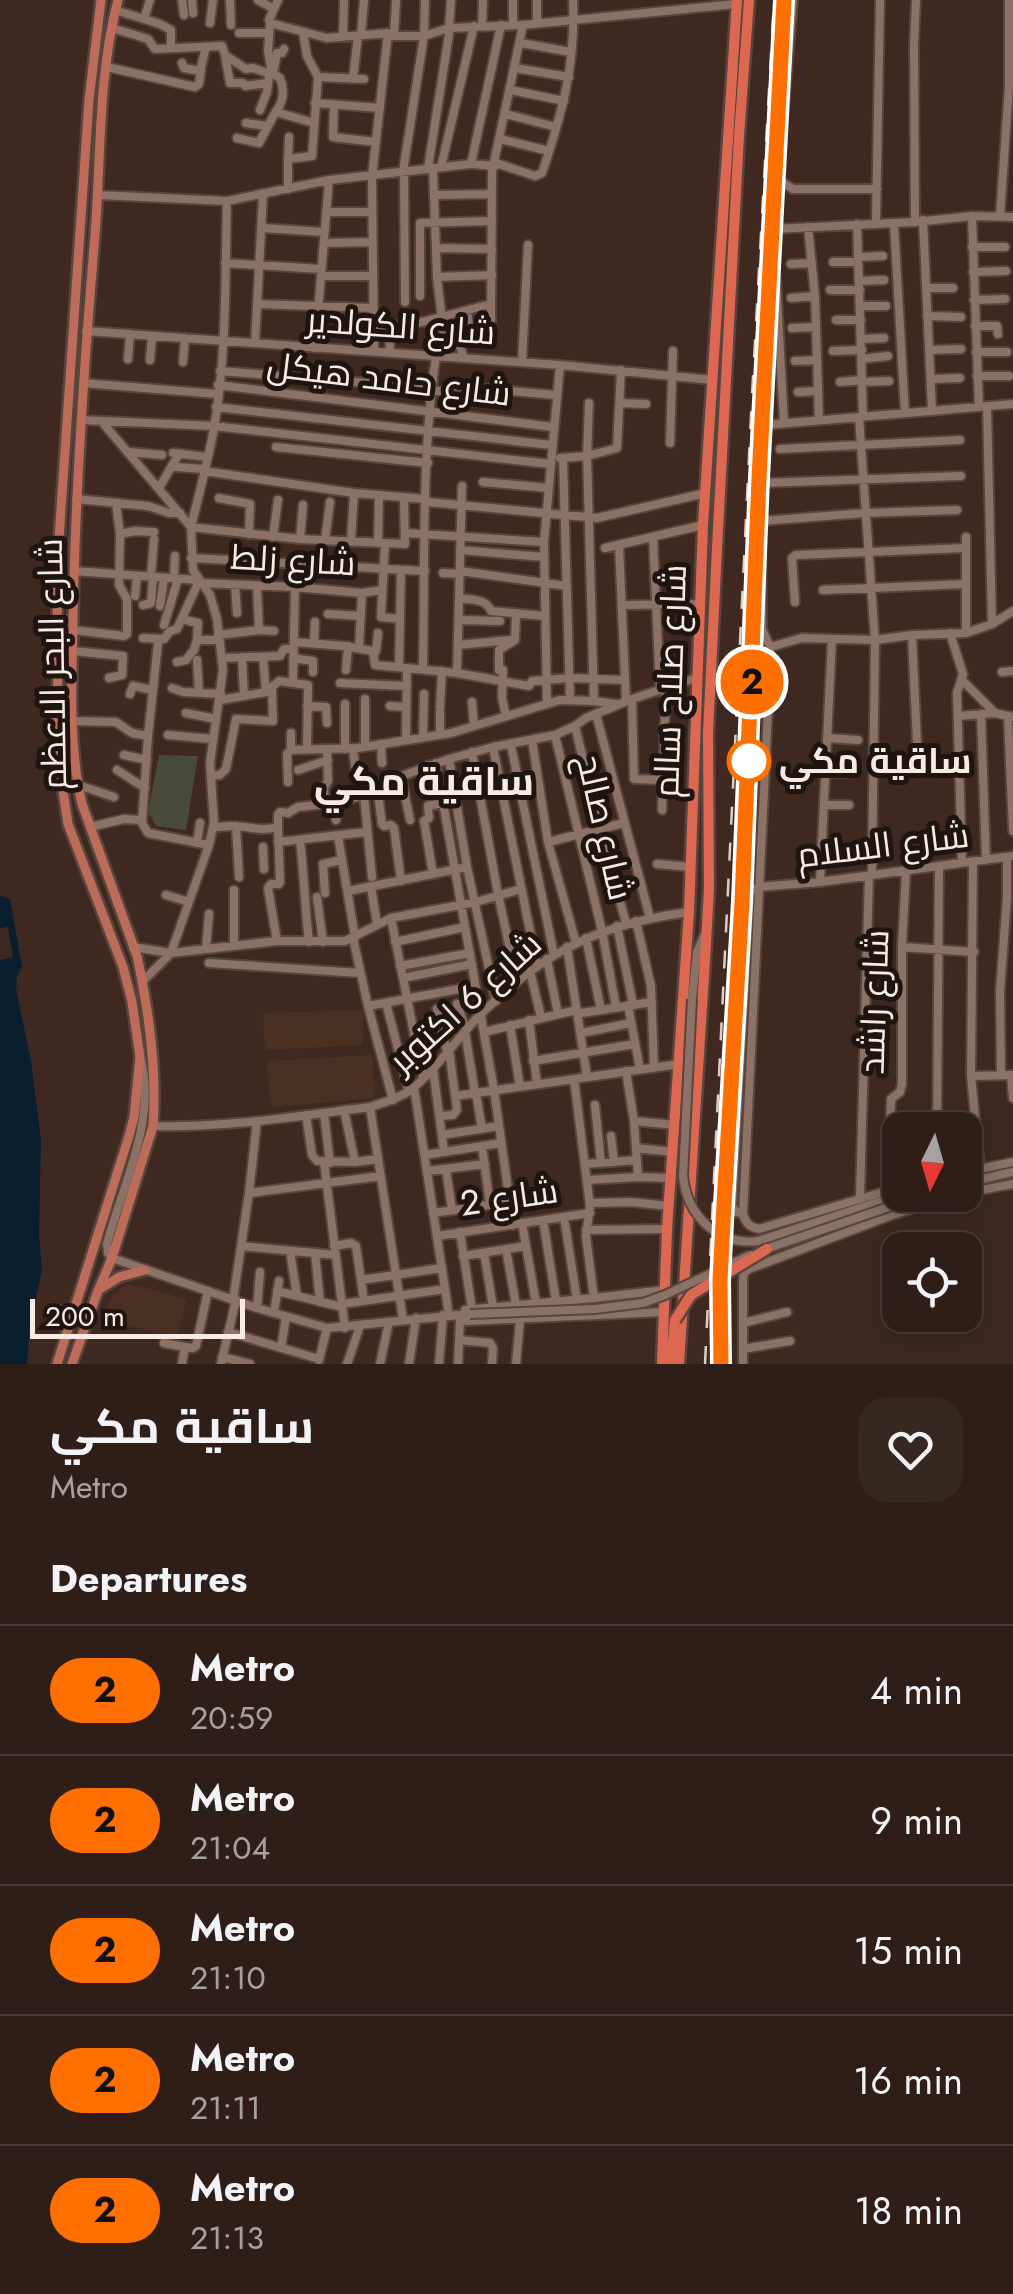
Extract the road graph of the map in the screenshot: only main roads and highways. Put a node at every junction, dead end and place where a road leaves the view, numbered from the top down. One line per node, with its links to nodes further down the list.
1 (101, 0): 13 (main road, شارع البحر الاعظم)
2 (737, 2): 5 (highway, شارع صلاح سالم)
3 (750, 3): 5 (highway, شارع صلاح سالم)
4 (117, 5): 12 (main road, شارع البحر الاعظم)
5 (730, 199): 6 (highway, شارع صلاح سالم); 7 (highway, شارع صلاح سالم)
6 (707, 476): 7 (highway); 8 (highway, شارع صلاح سالم)
7 (720, 478): 9 (highway, شارع صلاح سالم)
8 (695, 744): 9 (highway); 11 (highway, شارع صلاح سالم)
9 (708, 746): 10 (highway, شارع صلاح سالم)
10 (708, 760): 11 (highway); 17 (highway, شارع صلاح سالم)
11 (694, 761): 16 (highway, شارع صلاح سالم)
12 (88, 822): 13 (main road); 14 (main road, شارع البحر الاعظم)
13 (68, 824): 15 (main road, شارع البحر الاعظم)
14 (101, 858): 15 (main road); 23 (main road, شارع البحر الاعظم)
15 (90, 882): 24 (main road, شارع البحر الاعظم)
16 (690, 888): 17 (highway); 19 (highway, شارع صلاح سالم)
17 (709, 890): 18 (highway, شارع صلاح سالم)
18 (689, 1200): 19 (highway); 20 (highway, شارع صلاح سالم)
19 (669, 1206): 20 (highway); 26 (highway, شارع صلاح سالم)
20 (688, 1216): 28 (highway, شارع صلاح سالم)
21 (763, 1245): 27 (highway, bridge)
22 (144, 1270): 23 (main road)
23 (98, 1291): 25 (main road, شارع البحر الاعظم)
24 (58, 1364)
25 (72, 1364)
26 (662, 1364)
27 (671, 1364)
28 (679, 1364)

